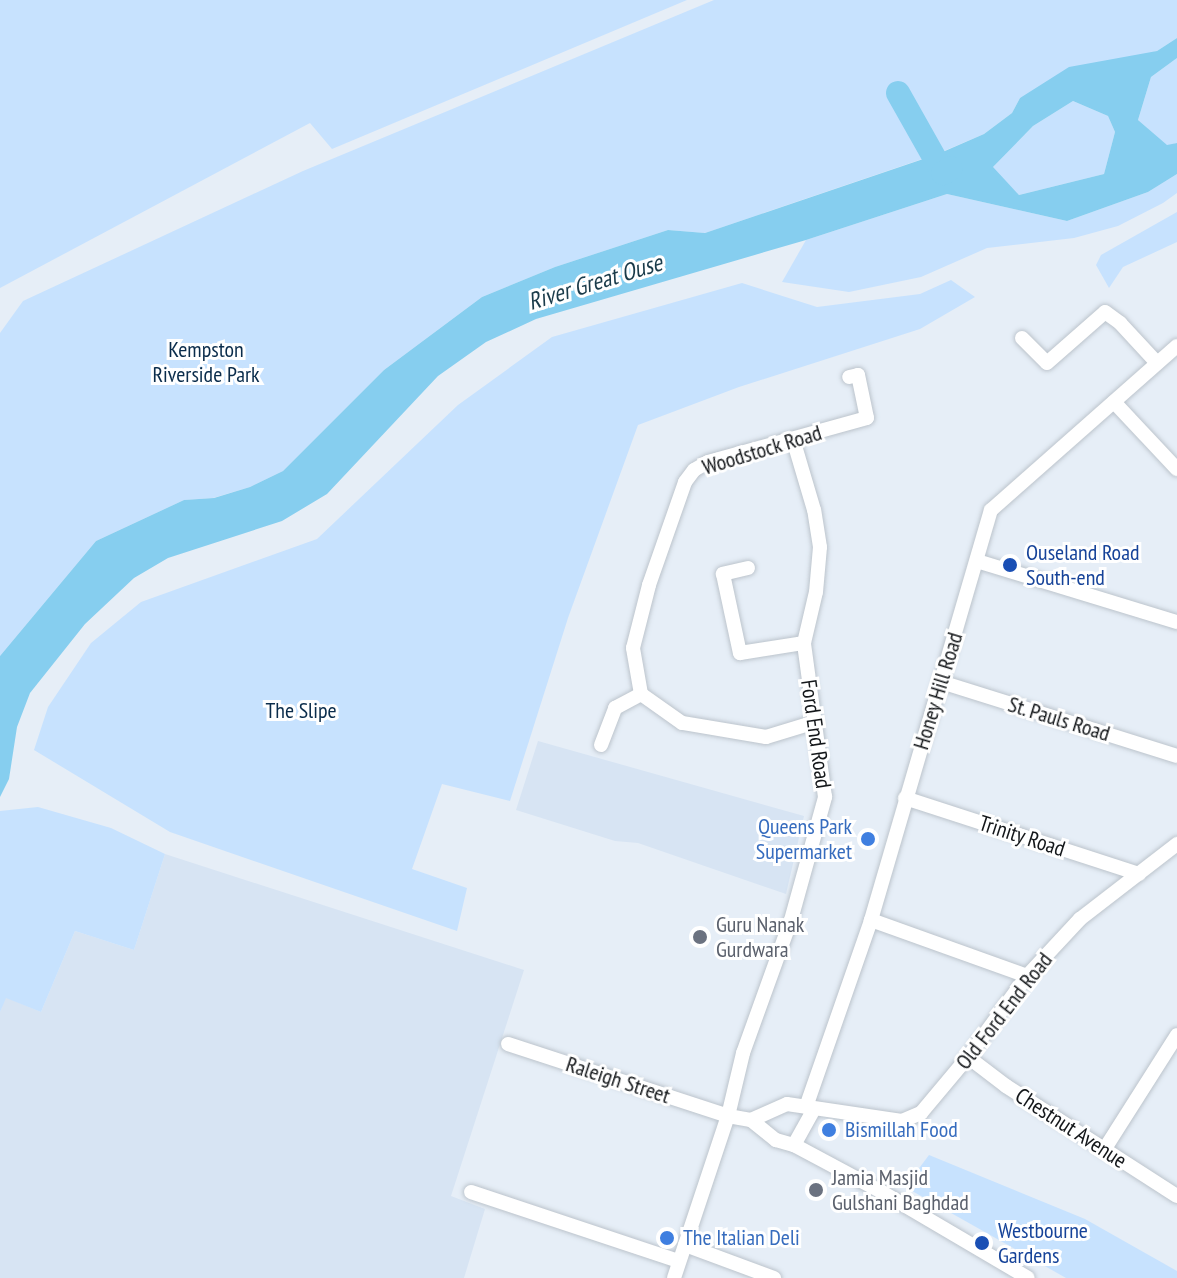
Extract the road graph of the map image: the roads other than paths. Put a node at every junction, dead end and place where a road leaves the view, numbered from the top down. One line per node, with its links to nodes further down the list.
1 (1022, 338): 3 (street)
2 (1177, 346): 3 (street, Honey Hill Road)
3 (1157, 363): 5 (street, Honey Hill Road)
4 (849, 377): 6 (street, Woodstock Road)
5 (1114, 402): 7 (street); 8 (street, Honey Hill Road)
6 (793, 439): 11 (street, Ford End Road); 13 (street, Woodstock Road)
7 (1177, 469)
8 (977, 561): 10 (street); 12 (street, Honey Hill Road)
9 (748, 568): 11 (street)
10 (1177, 622)
11 (804, 643): 14 (street, Ford End Road)
12 (941, 682): 16 (street, St. Pauls Road); 17 (street, Honey Hill Road)
13 (641, 694): 14 (street); 15 (street)
14 (812, 723): 26 (street, Ford End Road)
15 (601, 745)
16 (1177, 756)
17 (905, 798): 19 (street, Trinity Road); 20 (street, Honey Hill Road)
18 (1177, 844): 19 (street, Old Ford End Road)
19 (1139, 874): 21 (street, Old Ford End Road)
20 (871, 920): 21 (street); 25 (street, Honey Hill Road)
21 (1027, 976): 24 (street, Old Ford End Road)
22 (1177, 1035): 29 (street)
23 (508, 1044): 26 (street, Raleigh Street)
24 (968, 1057): 25 (street, Old Ford End Road); 29 (street, Chestnut Avenue)
25 (810, 1108): 27 (street, Old Ford End Road); 28 (street)
26 (728, 1116): 27 (street); 32 (street, Ford End Road)
27 (751, 1120): 28 (street)
28 (794, 1145): 36 (street)
29 (1104, 1150): 31 (street, Chestnut Avenue)
30 (471, 1192): 33 (street)
31 (1177, 1196)
32 (685, 1245): 33 (street, Ford End Road); 35 (street)
33 (679, 1261): 34 (street, Ford End Road)
34 (674, 1278)
35 (774, 1278)
36 (1028, 1278)

